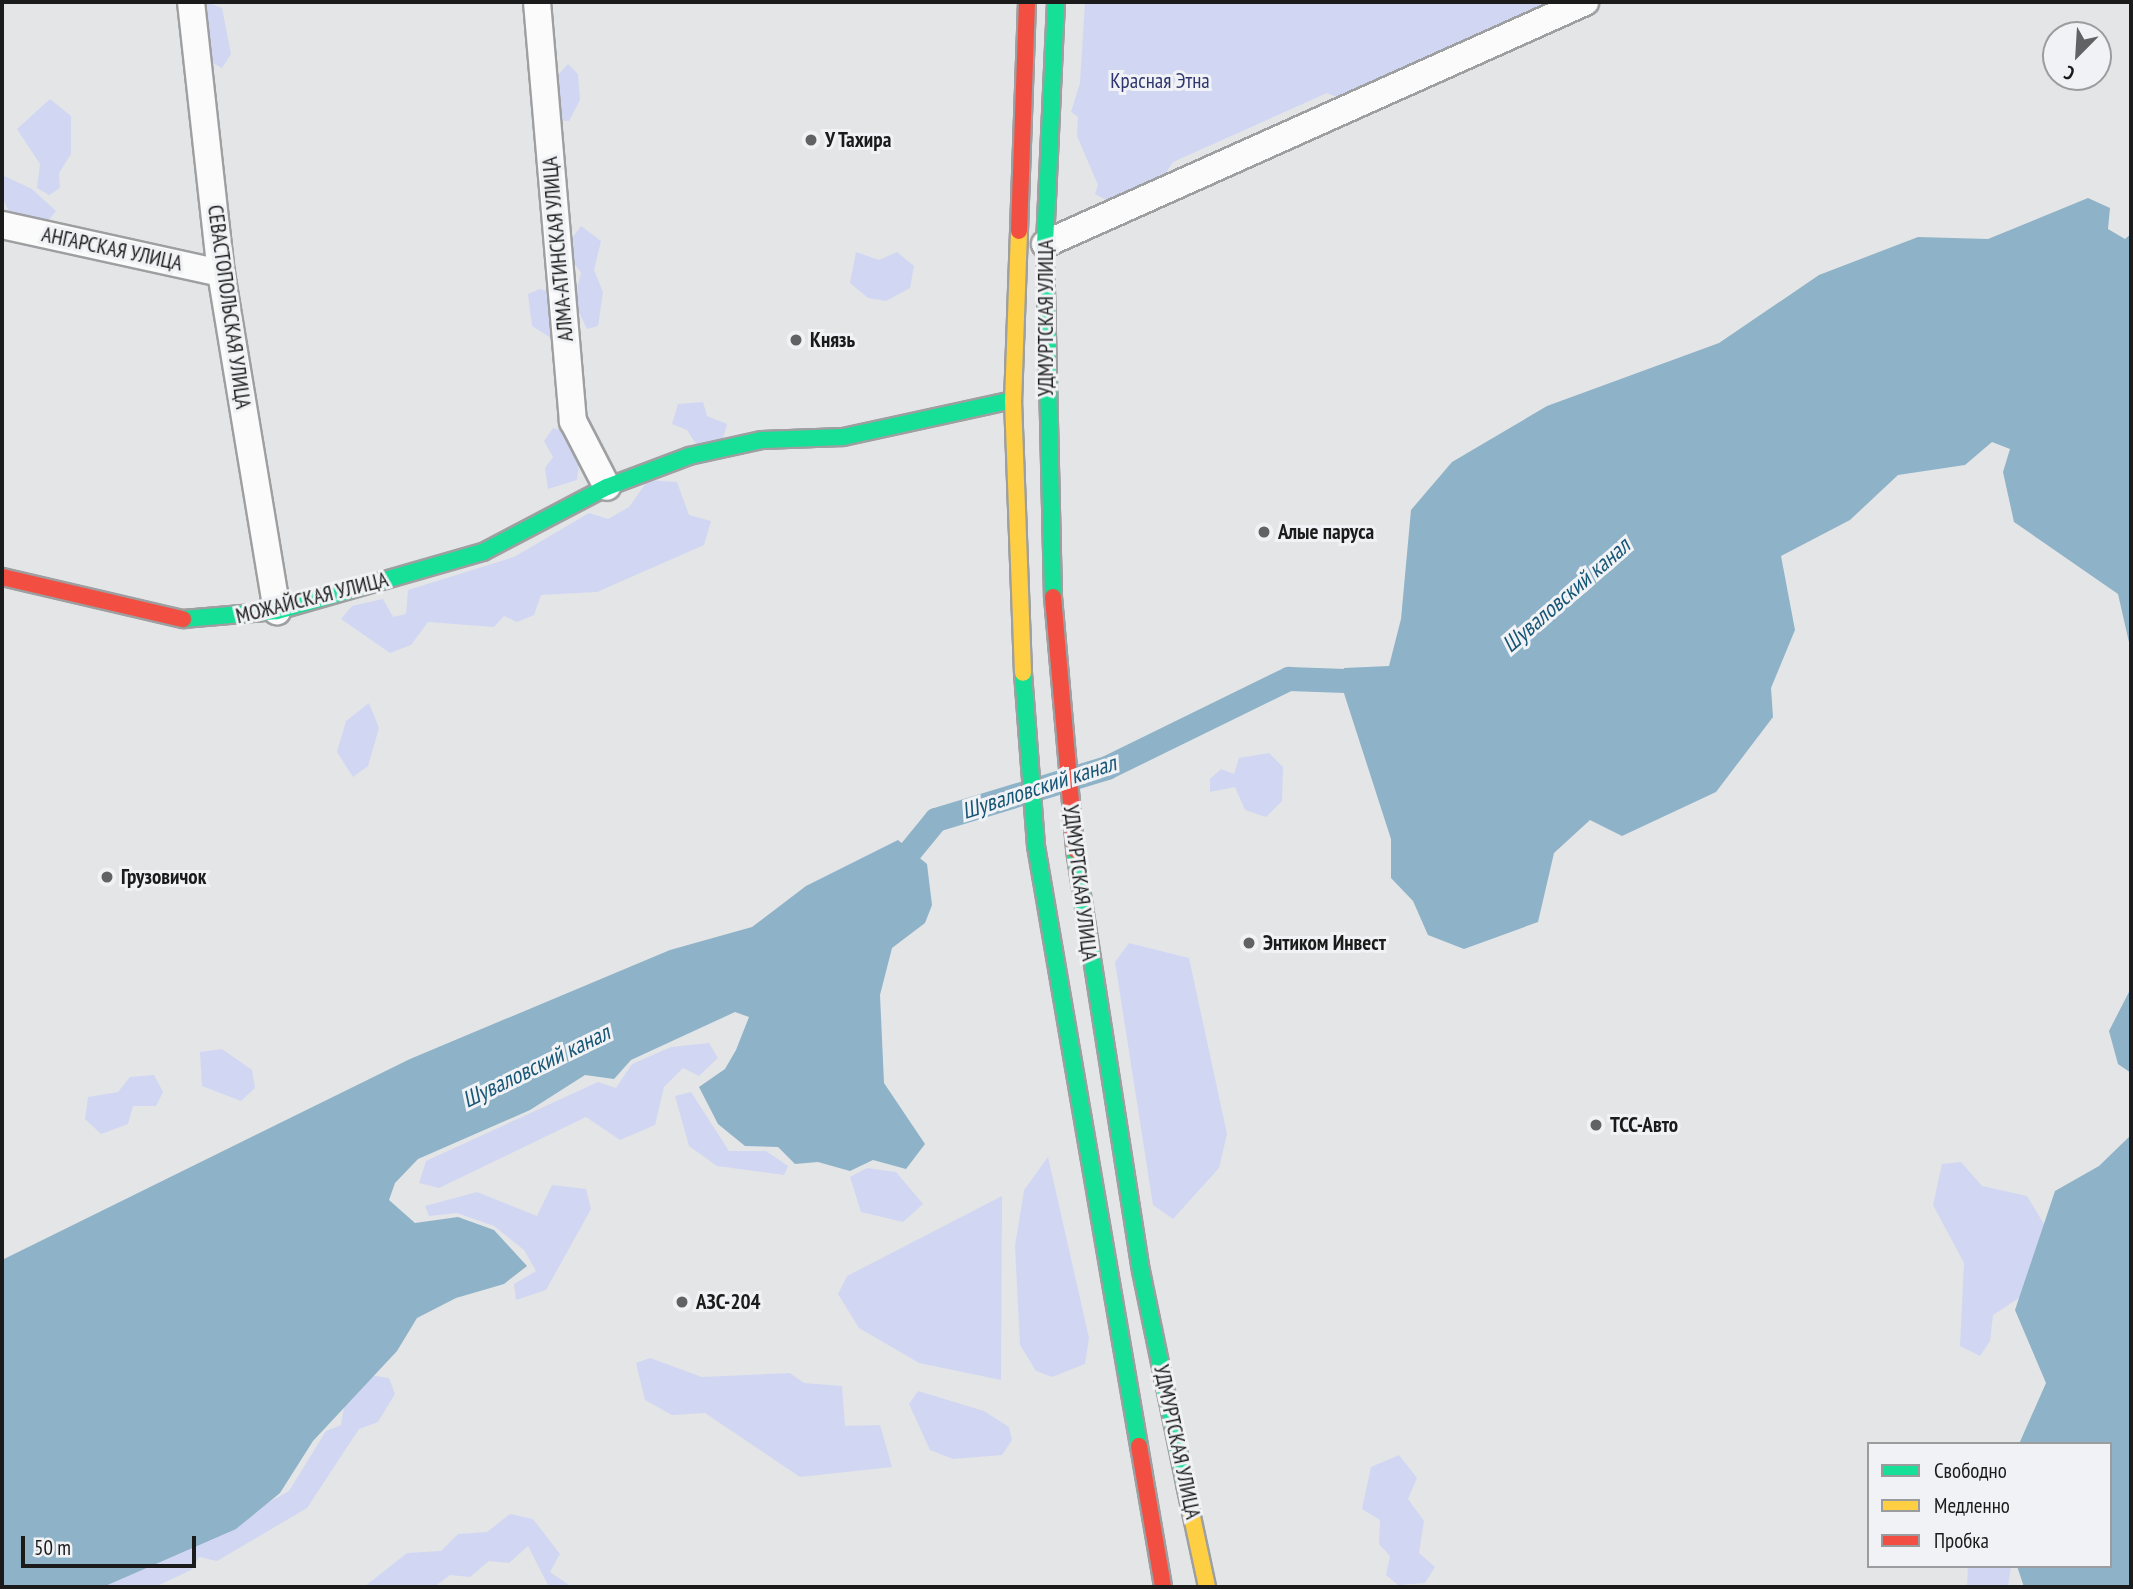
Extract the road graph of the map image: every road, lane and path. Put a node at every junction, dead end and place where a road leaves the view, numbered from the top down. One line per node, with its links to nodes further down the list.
1 (191, 2): 8 (street, СЕВАСТОПОЛЬСКАЯ УЛИЦА)
2 (537, 2): 10 (street, АЛМА-АТИНСКАЯ УЛИЦА)
3 (1027, 2): 9 (main road, УДМУРТСКАЯ УЛИЦА)
4 (1056, 2): 7 (main road, УДМУРТСКАЯ УЛИЦА)
5 (1585, 2): 7 (street)
6 (2, 225): 8 (street, АНГАРСКАЯ УЛИЦА)
7 (1045, 244): 14 (main road, УДМУРТСКАЯ УЛИЦА)
8 (221, 273): 12 (street, СЕВАСТОПОЛЬСКАЯ УЛИЦА)
9 (1013, 400): 10 (main road, МОЖАЙСКАЯ УЛИЦА); 13 (main road, УДМУРТСКАЯ УЛИЦА)
10 (607, 487): 12 (main road, МОЖАЙСКАЯ УЛИЦА)
11 (2, 577): 12 (main road, МОЖАЙСКАЯ УЛИЦА)
12 (276, 611)
13 (1163, 1587)
14 (1207, 1587)

